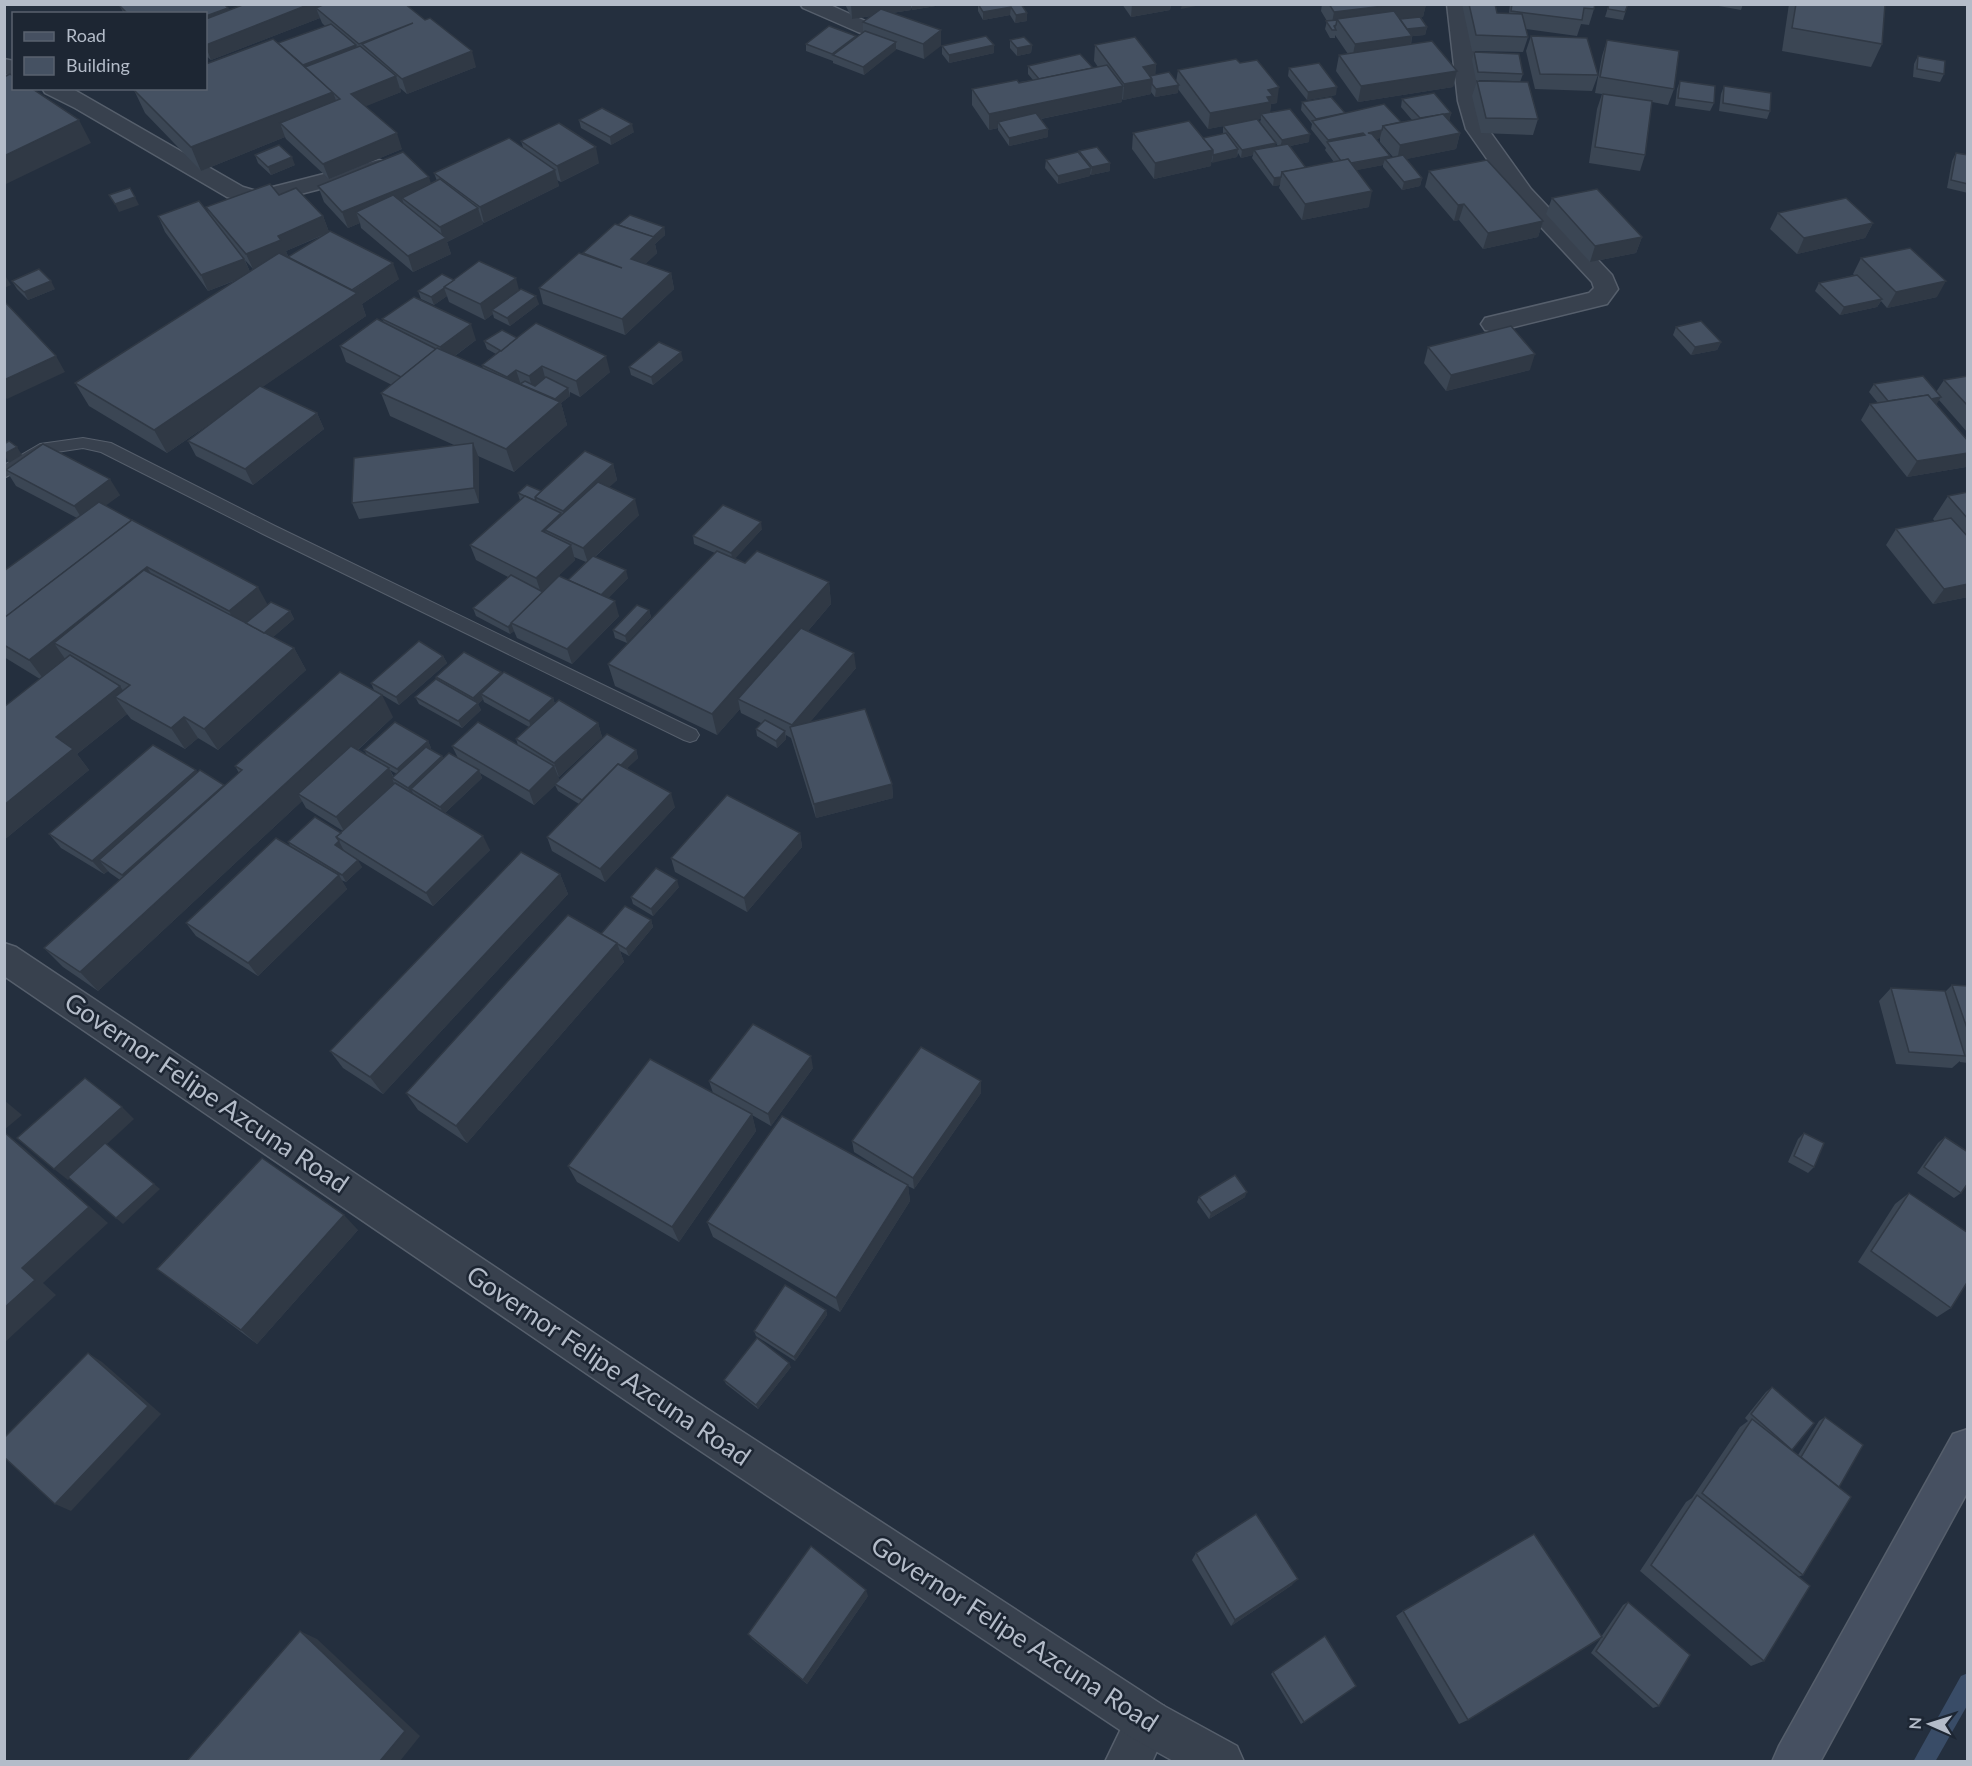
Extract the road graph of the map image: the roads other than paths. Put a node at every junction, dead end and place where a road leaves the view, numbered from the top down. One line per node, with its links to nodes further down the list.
1 (810, 4): 3 (street)
2 (1457, 4): 8 (street)
3 (865, 28)
4 (4, 65): 5 (street)
5 (12, 79)
6 (57, 90): 7 (street)
7 (404, 161)
8 (1494, 324)
9 (4, 473): 10 (lane)
10 (690, 735)
11 (4, 957): 13 (street, Governor Felipe Azcuna Road)
12 (1968, 1449): 16 (main road)
13 (1148, 1722): 14 (street); 15 (street, Governor Felipe Azcuna Road)
14 (1128, 1761)
15 (1221, 1761)
16 (1795, 1761)

